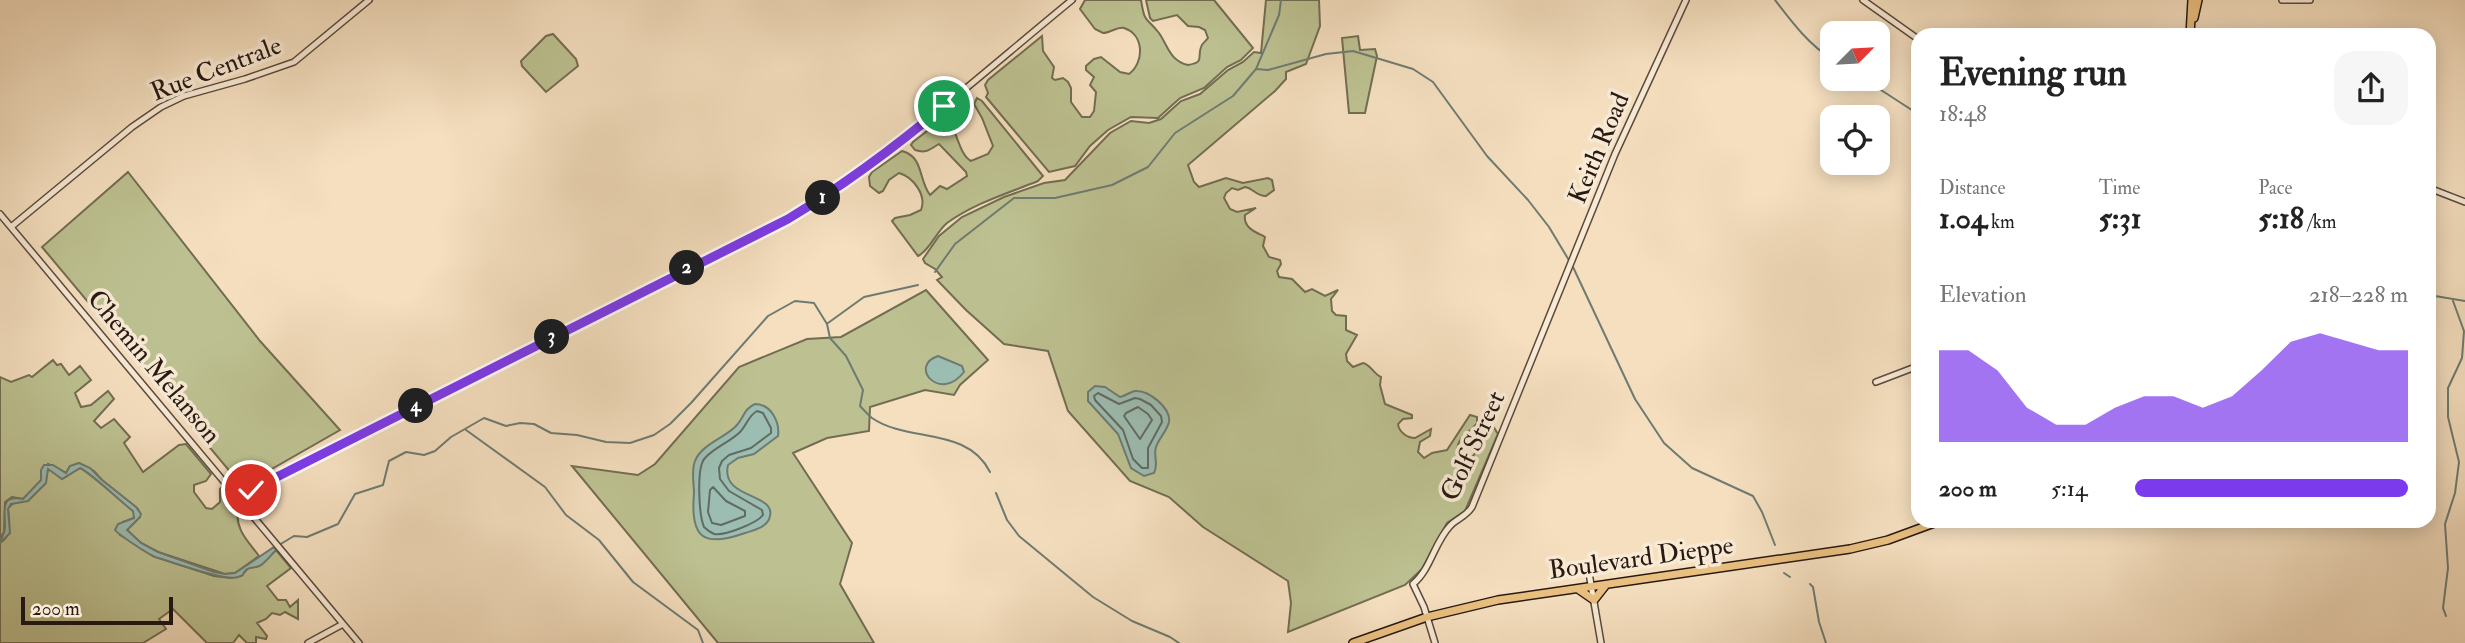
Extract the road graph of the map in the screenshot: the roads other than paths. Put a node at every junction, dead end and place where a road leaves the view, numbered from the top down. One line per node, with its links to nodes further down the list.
1 (369, 0): 15 (street, Rue Centrale)
2 (1072, 0): 19 (street)
3 (1686, 0): 16 (street, Keith Road)
4 (1863, 0): 11 (street)
5 (2192, 0): 9 (main road)
6 (2282, 0): 7 (street)
7 (2310, 0)
8 (2198, 3): 10 (main road)
9 (2190, 28)
10 (2192, 28)
11 (1911, 34)
12 (2436, 191): 13 (street)
13 (2465, 202)
14 (0, 214): 15 (street, Chemin Melanson)
15 (11, 227): 19 (street, Chemin Melanson)
16 (1552, 312): 26 (street, Golf Street)
17 (1911, 369): 18 (street)
18 (1876, 382)
19 (238, 498): 27 (street, Chemin Melanson)
20 (1921, 528): 22 (main road, Boulevard Dieppe)
21 (1590, 573): 23 (street)
22 (1605, 586): 23 (main road, Boulevard Dieppe); 25 (main road)
23 (1592, 587): 24 (main road, Boulevard Dieppe); 25 (street)
24 (1578, 589): 25 (main road); 26 (main road, Boulevard Dieppe)
25 (1594, 600): 32 (street)
26 (1427, 617): 30 (main road, Boulevard Dieppe); 31 (street)
27 (343, 624): 28 (street); 29 (street, Chemin Melanson)
28 (307, 643)
29 (359, 643)
30 (1353, 643)
31 (1435, 643)
32 (1601, 643)

